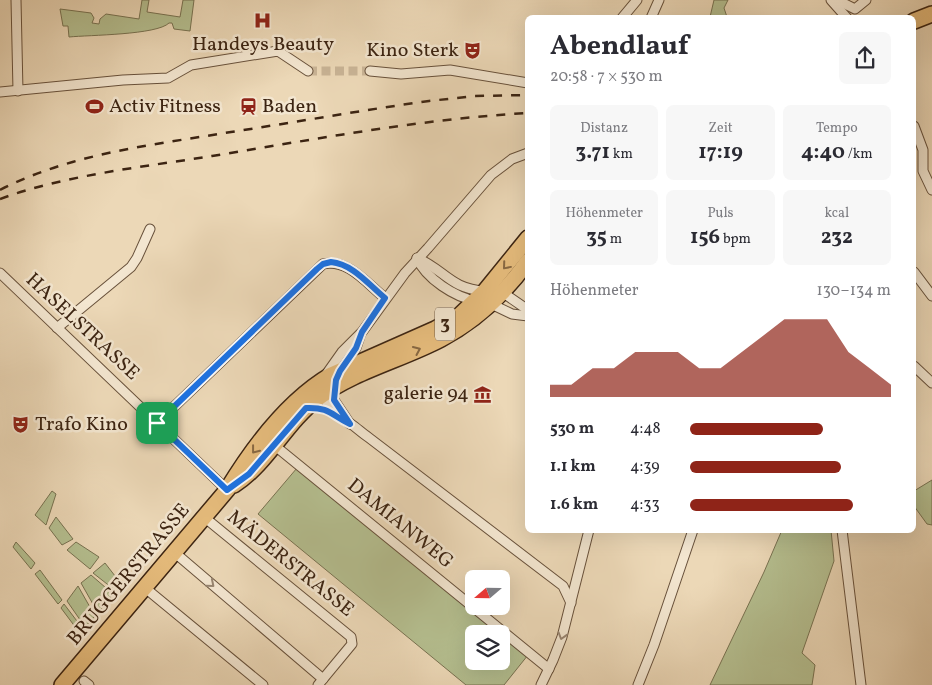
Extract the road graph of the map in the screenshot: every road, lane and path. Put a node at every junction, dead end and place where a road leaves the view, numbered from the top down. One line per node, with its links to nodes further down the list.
1 (16, 0): 15 (street)
2 (637, 0): 8 (street)
3 (659, 0): 9 (street)
4 (831, 0): 10 (street)
5 (837, 0): 6 (street)
6 (866, 0)
7 (932, 14): 11 (main road)
8 (624, 15)
9 (652, 15)
10 (844, 15)
11 (916, 20)
12 (308, 71): 15 (street)
13 (370, 71): 14 (street)
14 (525, 82)
15 (18, 91): 16 (street)
16 (0, 92)
17 (916, 131): 19 (street)
18 (525, 154): 22 (street)
19 (932, 190)
20 (150, 229): 32 (street)
21 (525, 242): 29 (main road, BRUGGERSTRASSE / 3, one-way to 29)
22 (417, 258): 28 (street); 29 (street); 29 (street)
23 (525, 265): 26 (main road, BRUGGERSTRASSE / 3)
24 (0, 274): 32 (street, HASELSTRASSE)
25 (916, 275): 27 (street)
26 (502, 292): 29 (main road, BRUGGERSTRASSE / 3); 30 (street)
27 (932, 296)
28 (385, 298): 33 (street); 40 (street)
29 (484, 298): 31 (street); 35 (main road, BRUGGERSTRASSE / 3); 37 (main road, BRUGGERSTRASSE / 3, one-way to 29)
30 (525, 308)
31 (525, 316)
32 (57, 328): 40 (street, HASELSTRASSE)
33 (362, 332): 35 (street); 37 (street)
34 (916, 368): 36 (street)
35 (340, 371): 37 (main road, BRUGGERSTRASSE / 3)
36 (932, 383)
37 (328, 390): 38 (main road, BRUGGERSTRASSE / 3); 39 (street); 41 (street); 43 (main road, BRUGGERSTRASSE / 3, one-way to 43)
38 (306, 408): 39 (street); 42 (main road, BRUGGERSTRASSE / 3)
39 (330, 411): 41 (street)
40 (157, 423): 43 (street, HASELSTRASSE)
41 (350, 424): 50 (street)
42 (274, 445): 43 (main road, BRUGGERSTRASSE / 3); 53 (street, DAMIANWEG)
43 (227, 490): 44 (main road, BRUGGERSTRASSE / 3)
44 (204, 517): 48 (main road, BRUGGERSTRASSE / 3); 54 (street, MÄDERSTRASSE)
45 (588, 533): 49 (street)
46 (692, 533): 58 (street)
47 (842, 533): 59 (street)
48 (174, 552): 51 (main road, BRUGGERSTRASSE / 3); 54 (street, one-way to 54)
49 (575, 585): 50 (street); 52 (street)
50 (563, 586): 52 (street)
51 (144, 587): 55 (main road, BRUGGERSTRASSE / 3); 56 (street)
52 (571, 603): 53 (street, one-way to 53)
53 (549, 668): 57 (street)
54 (321, 682)
55 (62, 685)
56 (263, 685)
57 (541, 685)
58 (638, 685)
59 (861, 685)

